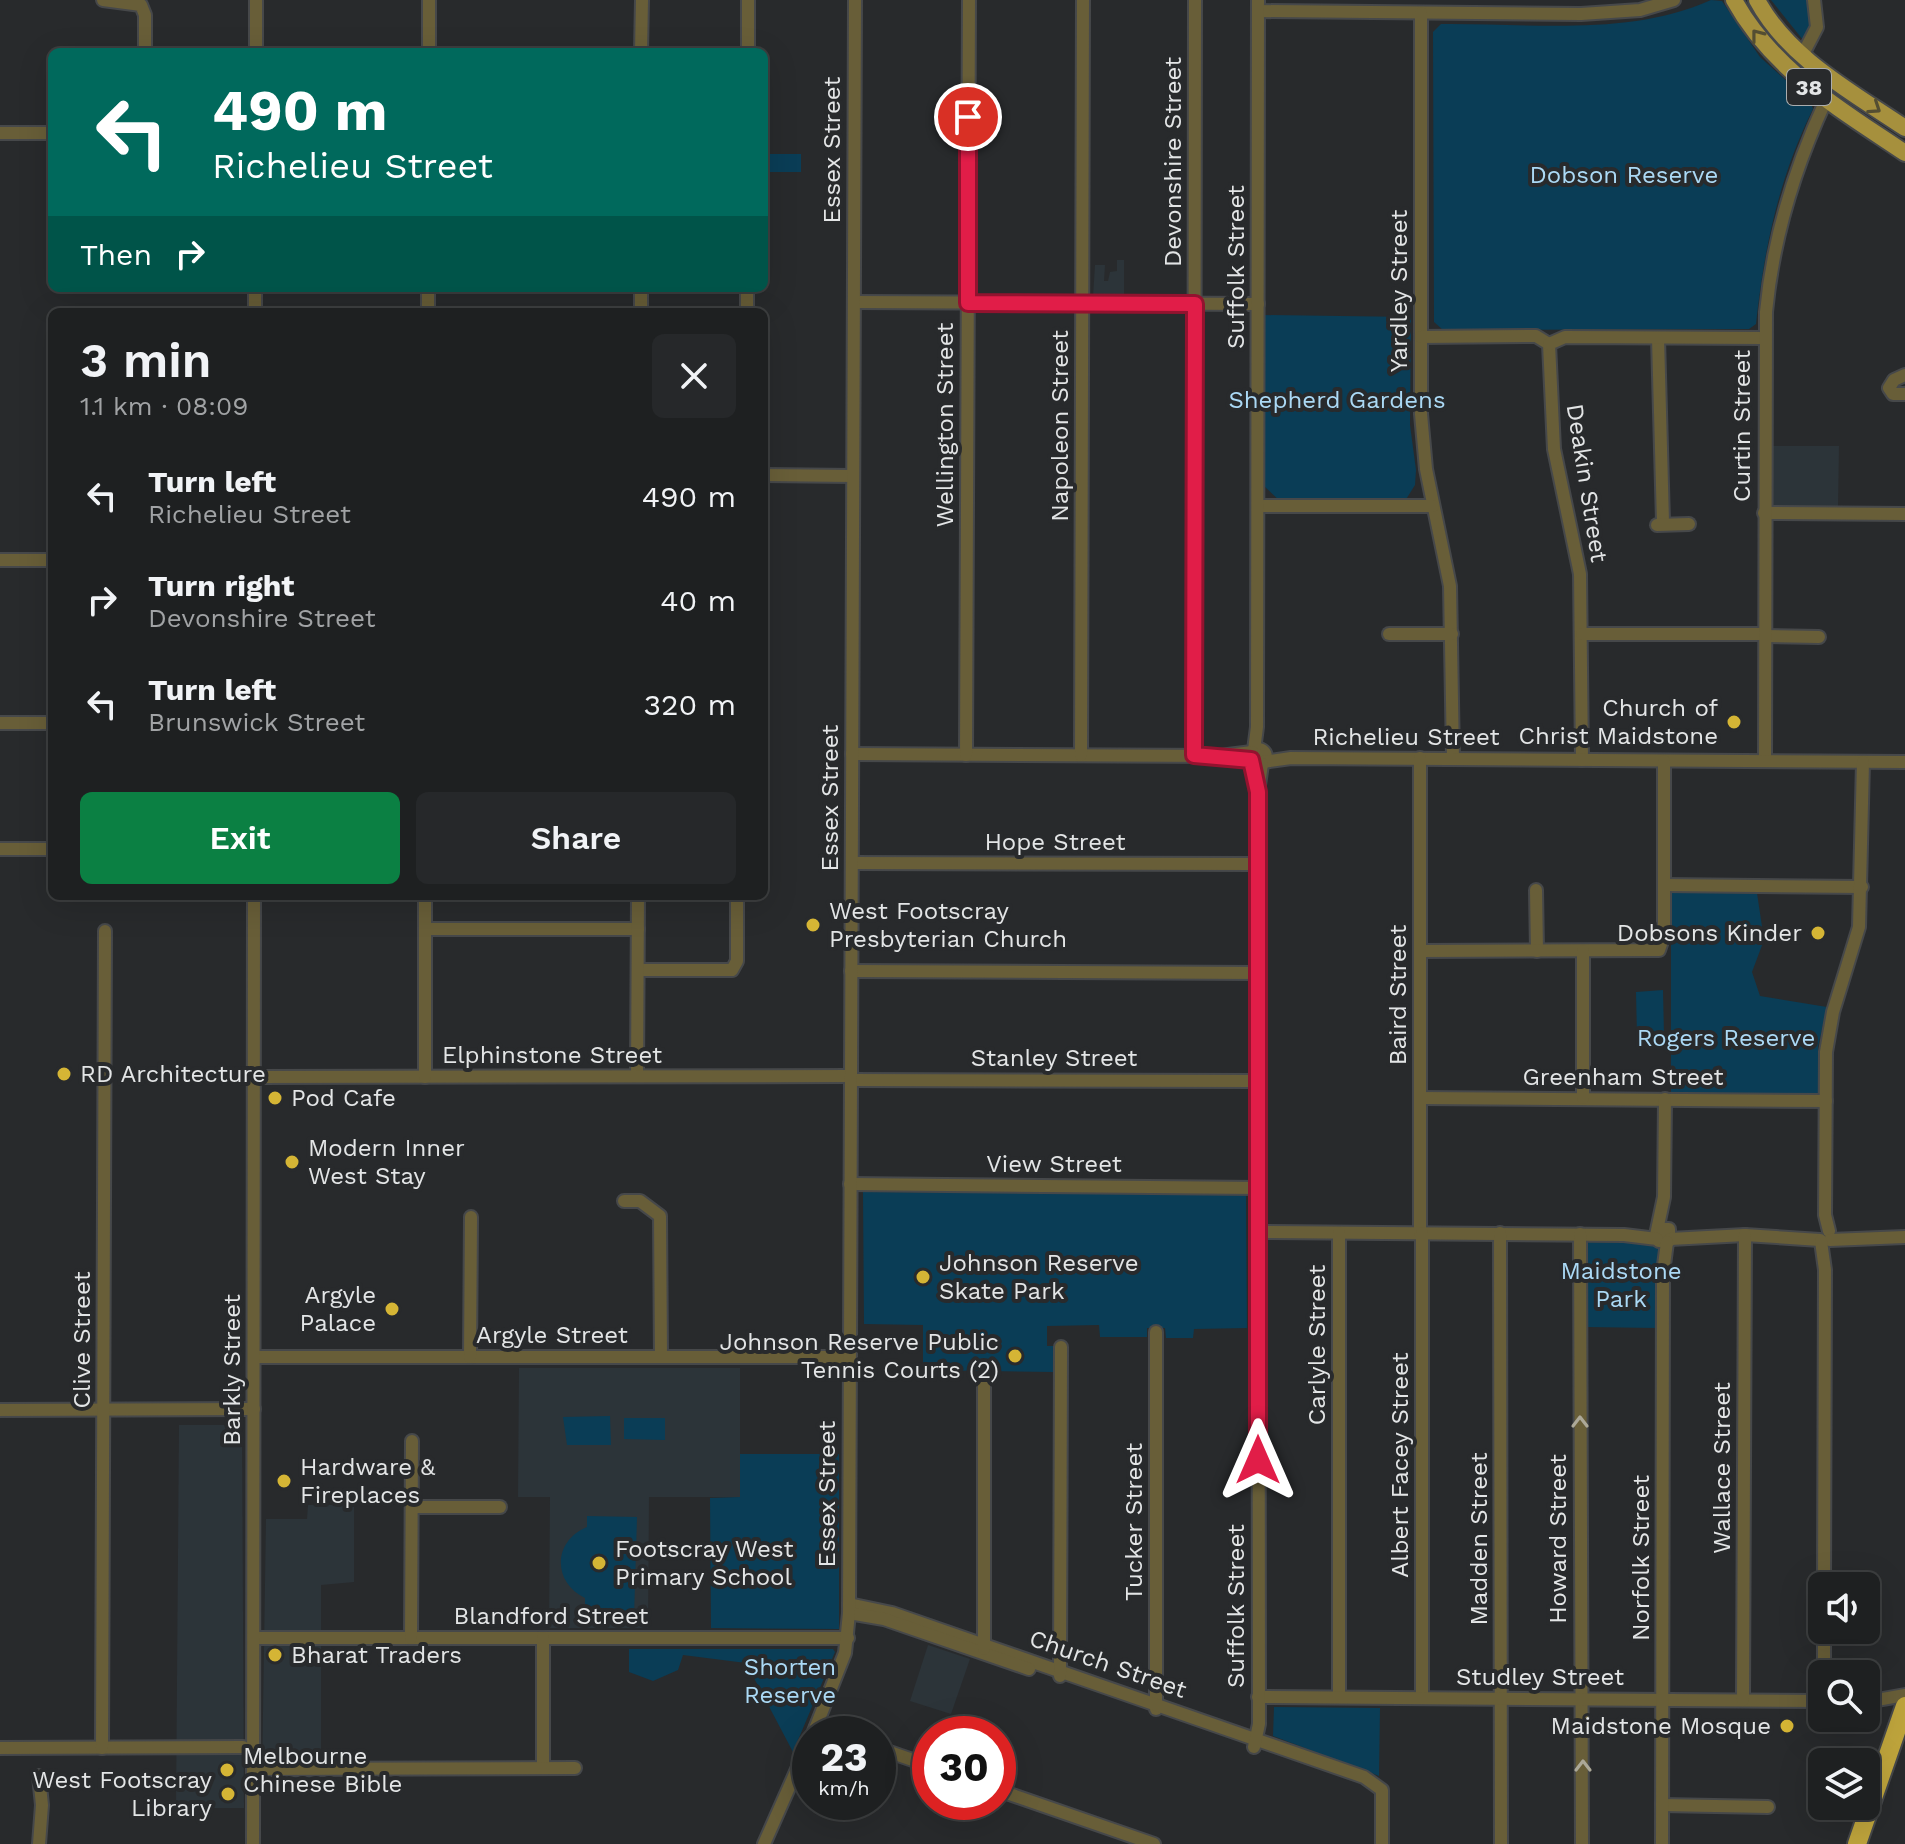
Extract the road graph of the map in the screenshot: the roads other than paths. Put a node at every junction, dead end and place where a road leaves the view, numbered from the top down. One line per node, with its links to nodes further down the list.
1 (103, 0): 17 (street)
2 (256, 0): 18 (street)
3 (429, 0): 19 (street)
4 (642, 0): 20 (street)
5 (748, 0): 21 (street)
6 (855, 0): 30 (street, Essex Street)
7 (969, 0): 31 (street, Wellington Street)
8 (1083, 0): 32 (street, Napoleon Street)
9 (1195, 0): 33 (street, Devonshire Street)
10 (1674, 0): 15 (street)
11 (1734, 0): 23 (main road, 38, one-way to 11)
12 (1757, 0): 22 (main road, 38)
13 (1814, 0): 22 (street)
14 (1258, 6): 16 (street); 34 (street, Suffolk Street)
15 (1502, 6): 16 (street)
16 (1421, 13): 35 (street, Yardley Street)
17 (145, 48)
18 (256, 48)
19 (429, 48)
20 (641, 48)
21 (748, 48)
22 (1802, 56): 23 (main road); 24 (main road, 38)
23 (1789, 70): 25 (main road, 38)
24 (1836, 81): 25 (main road); 26 (main road, 38, one-way to 26)
25 (1826, 100): 29 (main road, 38); 37 (street, Curtin Street)
26 (1905, 128)
27 (0, 133): 28 (street)
28 (48, 133)
29 (1905, 153)
30 (854, 302): 31 (street); 42 (street, Essex Street)
31 (968, 303): 32 (street); 58 (street, Wellington Street)
32 (1082, 303): 33 (street); 59 (street, Napoleon Street)
33 (1195, 304): 34 (street); 60 (street, Devonshire Street)
34 (1258, 304): 43 (street, Suffolk Street)
35 (1421, 337): 38 (street); 44 (street, Yardley Street)
36 (1658, 338): 37 (street); 38 (street); 47 (street)
37 (1764, 338): 45 (street, Curtin Street)
38 (1549, 344): 52 (street, Deakin Street)
39 (1905, 375): 40 (street)
40 (1905, 394)
41 (768, 475): 42 (street)
42 (853, 476): 57 (street, Essex Street)
43 (1258, 506): 44 (street); 61 (street, Suffolk Street)
44 (1433, 506): 51 (street, Yardley Street)
45 (1764, 513): 46 (street); 53 (street, Curtin Street)
46 (1905, 514)
47 (1689, 524)
48 (0, 560): 49 (street)
49 (48, 560)
50 (1389, 634): 51 (street)
51 (1452, 634): 63 (street, Yardley Street)
52 (1582, 634): 53 (street); 64 (street, Deakin Street)
53 (1765, 635): 54 (street); 66 (street, Curtin Street)
54 (1819, 637)
55 (0, 723): 56 (street)
56 (48, 723)
57 (852, 754): 58 (street, Richelieu Street); 71 (street, Essex Street)
58 (966, 755): 59 (street, Richelieu Street)
59 (1081, 755): 60 (street, Richelieu Street)
60 (1194, 755): 61 (street, Richelieu Street)
61 (1258, 757): 62 (street, Richelieu Street); 72 (street, Suffolk Street)
62 (1420, 758): 63 (street, Richelieu Street); 83 (street, Baird Street)
63 (1453, 758): 64 (street, Richelieu Street)
64 (1582, 760): 65 (street, Richelieu Street)
65 (1664, 761): 66 (street, Richelieu Street); 73 (street)
66 (1765, 761): 67 (street, Richelieu Street)
67 (1863, 762): 68 (street, Richelieu Street); 74 (street)
68 (1905, 762)
69 (0, 849): 70 (street)
70 (48, 849)
71 (852, 863): 72 (street, Hope Street); 87 (street, Essex Street)
72 (1258, 864): 88 (street, Suffolk Street)
73 (1664, 885): 74 (street); 85 (street)
74 (1862, 887): 97 (street)
75 (1536, 890): 84 (street)
76 (254, 900): 90 (street, Barkly Street)
77 (425, 900): 80 (street)
78 (638, 900): 81 (street)
79 (737, 900): 86 (street)
80 (425, 929): 81 (street); 91 (street)
81 (638, 929): 86 (street)
82 (105, 931): 118 (street, Clive Street)
83 (1420, 951): 84 (street); 94 (street, Baird Street)
84 (1537, 951): 85 (street)
85 (1583, 951): 95 (street)
86 (638, 970): 89 (street)
87 (851, 971): 88 (street); 92 (street, Essex Street)
88 (1258, 973): 93 (street, Suffolk Street)
89 (637, 1076): 91 (street, Elphinstone Street); 92 (street, Elphinstone Street)
90 (254, 1077): 91 (street, Elphinstone Street); 113 (street, Barkly Street)
91 (425, 1077)
92 (851, 1078): 93 (street, Stanley Street); 98 (street, Essex Street)
93 (1258, 1081): 99 (street, Suffolk Street)
94 (1420, 1098): 95 (street, Greenham Street); 104 (street, Baird Street)
95 (1583, 1098): 96 (street, Greenham Street)
96 (1665, 1099): 97 (street, Greenham Street); 107 (street, Norfolk Street)
97 (1826, 1101): 109 (street)
98 (850, 1184): 99 (street, View Street); 116 (street, Essex Street)
99 (1258, 1188): 102 (street, Suffolk Street)
100 (624, 1201): 115 (street)
101 (471, 1217): 114 (street)
102 (1258, 1232): 103 (street); 133 (street, Suffolk Street)
103 (1339, 1233): 104 (street); 134 (street, Carlyle Street)
104 (1421, 1233): 105 (street); 135 (street, Albert Facey Street)
105 (1500, 1233): 106 (street); 136 (street, Madden Street)
106 (1580, 1234): 107 (street); 137 (street, Howard Street, one-way to 106)
107 (1663, 1235): 108 (street); 138 (street, Norfolk Street)
108 (1745, 1235): 109 (street); 139 (street, Wallace Street)
109 (1825, 1236): 110 (street); 124 (street)
110 (1905, 1237)
111 (1156, 1332): 143 (street, Tucker Street)
112 (1061, 1347): 131 (street)
113 (254, 1357): 114 (street, Argyle Street); 119 (street, Barkly Street)
114 (470, 1357): 115 (street, Argyle Street)
115 (661, 1357): 116 (street, Argyle Street)
116 (849, 1357): 125 (street, Essex Street)
117 (984, 1380): 130 (street)
118 (103, 1409): 119 (street); 120 (street); 149 (street, Clive Street)
119 (254, 1409): 126 (street, Barkly Street)
120 (0, 1410)
121 (412, 1441): 122 (street)
122 (412, 1507): 123 (street); 127 (street)
123 (500, 1507)
124 (1824, 1572)
125 (849, 1609): 129 (street, Essex Street); 130 (street, Church Street)
126 (254, 1638): 127 (street, Blandford Street); 152 (street, Barkly Street)
127 (411, 1638): 128 (street, Blandford Street)
128 (543, 1638): 129 (street, Blandford Street); 150 (street)
129 (848, 1638): 145 (street, Essex Street)
130 (984, 1649): 131 (street, Church Street)
131 (1060, 1676): 143 (street, Church Street)
132 (1905, 1695): 140 (street)
133 (1258, 1697): 134 (street, Studley Street); 146 (street, Suffolk Street)
134 (1339, 1697): 135 (street, Studley Street)
135 (1422, 1698): 136 (street, Studley Street)
136 (1501, 1699): 137 (street, Studley Street); 163 (street, Madden Street)
137 (1583, 1700): 138 (street, Studley Street); 164 (street, Howard Street, one-way to 137)
138 (1663, 1700): 139 (street, Studley Street); 156 (street, Norfolk Street)
139 (1743, 1700): 141 (street, Studley Street)
140 (1880, 1700)
141 (1808, 1701)
142 (1880, 1705): 144 (street)
143 (1156, 1708): 146 (street, Church Street)
144 (1903, 1713): 166 (highway)
145 (820, 1716)
146 (1256, 1743): 158 (street, Church Street)
147 (243, 1747): 149 (street)
148 (0, 1748): 149 (street)
149 (102, 1748)
150 (543, 1767): 151 (street); 152 (street)
151 (575, 1768)
152 (254, 1769): 161 (street, Barkly Street)
153 (39, 1776): 160 (street)
154 (792, 1782): 159 (street)
155 (1016, 1796): 162 (street)
156 (1662, 1805): 157 (street); 165 (street, Norfolk Street)
157 (1768, 1807)
158 (1382, 1839)
159 (766, 1843)
160 (39, 1844)
161 (253, 1844)
162 (1154, 1844)
163 (1501, 1844)
164 (1582, 1844)
165 (1662, 1844)
166 (1857, 1844)

